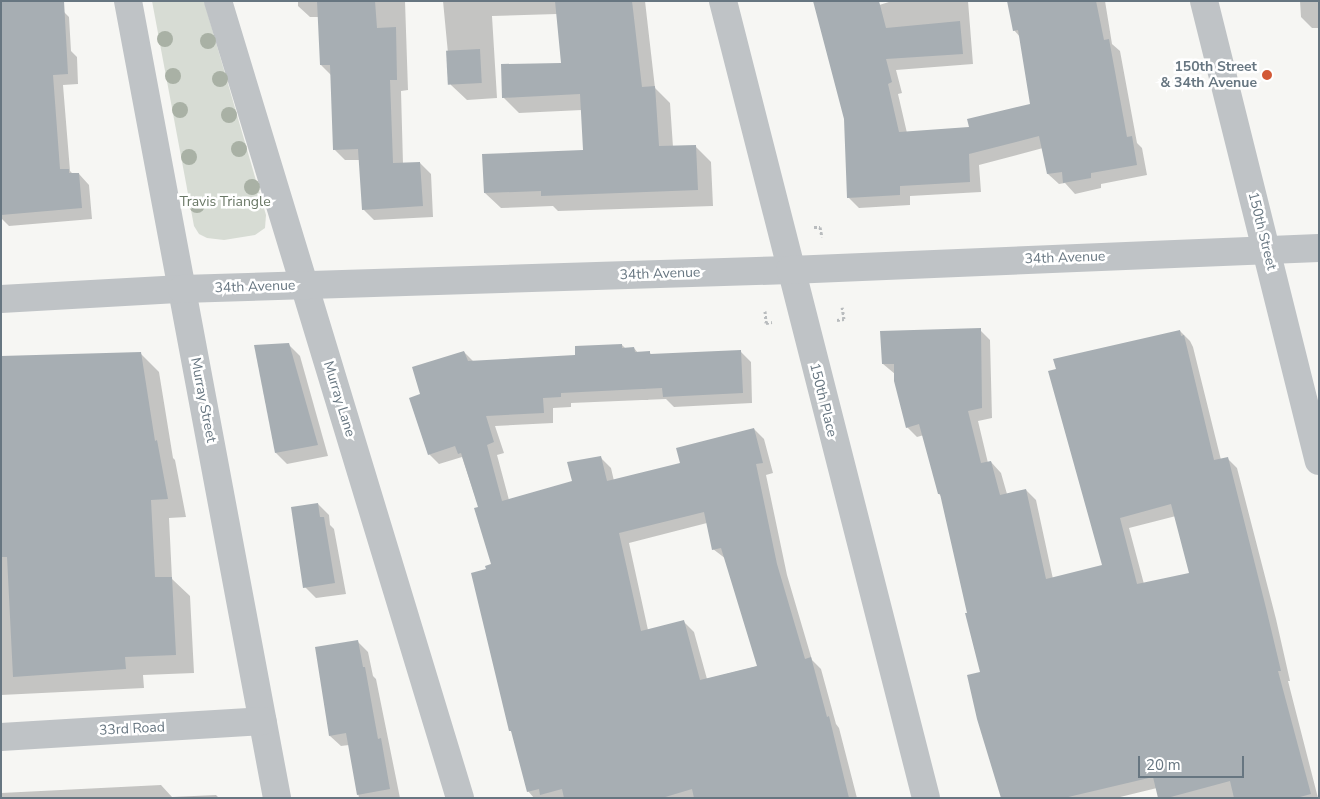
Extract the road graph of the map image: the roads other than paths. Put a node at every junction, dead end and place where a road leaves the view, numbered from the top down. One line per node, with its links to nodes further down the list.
1 (128, 1): 9 (street, Murray Street)
2 (218, 1): 8 (street, Murray Lane)
3 (723, 1): 7 (street, 150th Place)
4 (1204, 1): 6 (street, 150th Street)
5 (1319, 248): 6 (street, 34th Avenue)
6 (1266, 249): 7 (street, 34th Avenue); 11 (street, 150th Street)
7 (790, 270): 8 (street, 34th Avenue); 16 (street, 150th Place)
8 (304, 286): 9 (street, 34th Avenue); 15 (street, Murray Lane)
9 (182, 289): 10 (street, 34th Avenue); 12 (street, Murray Street)
10 (1, 299)
11 (1319, 462)
12 (263, 721): 13 (street, 33rd Road); 14 (street, Murray Street)
13 (1, 736)
14 (277, 798)
15 (460, 798)
16 (926, 798)

